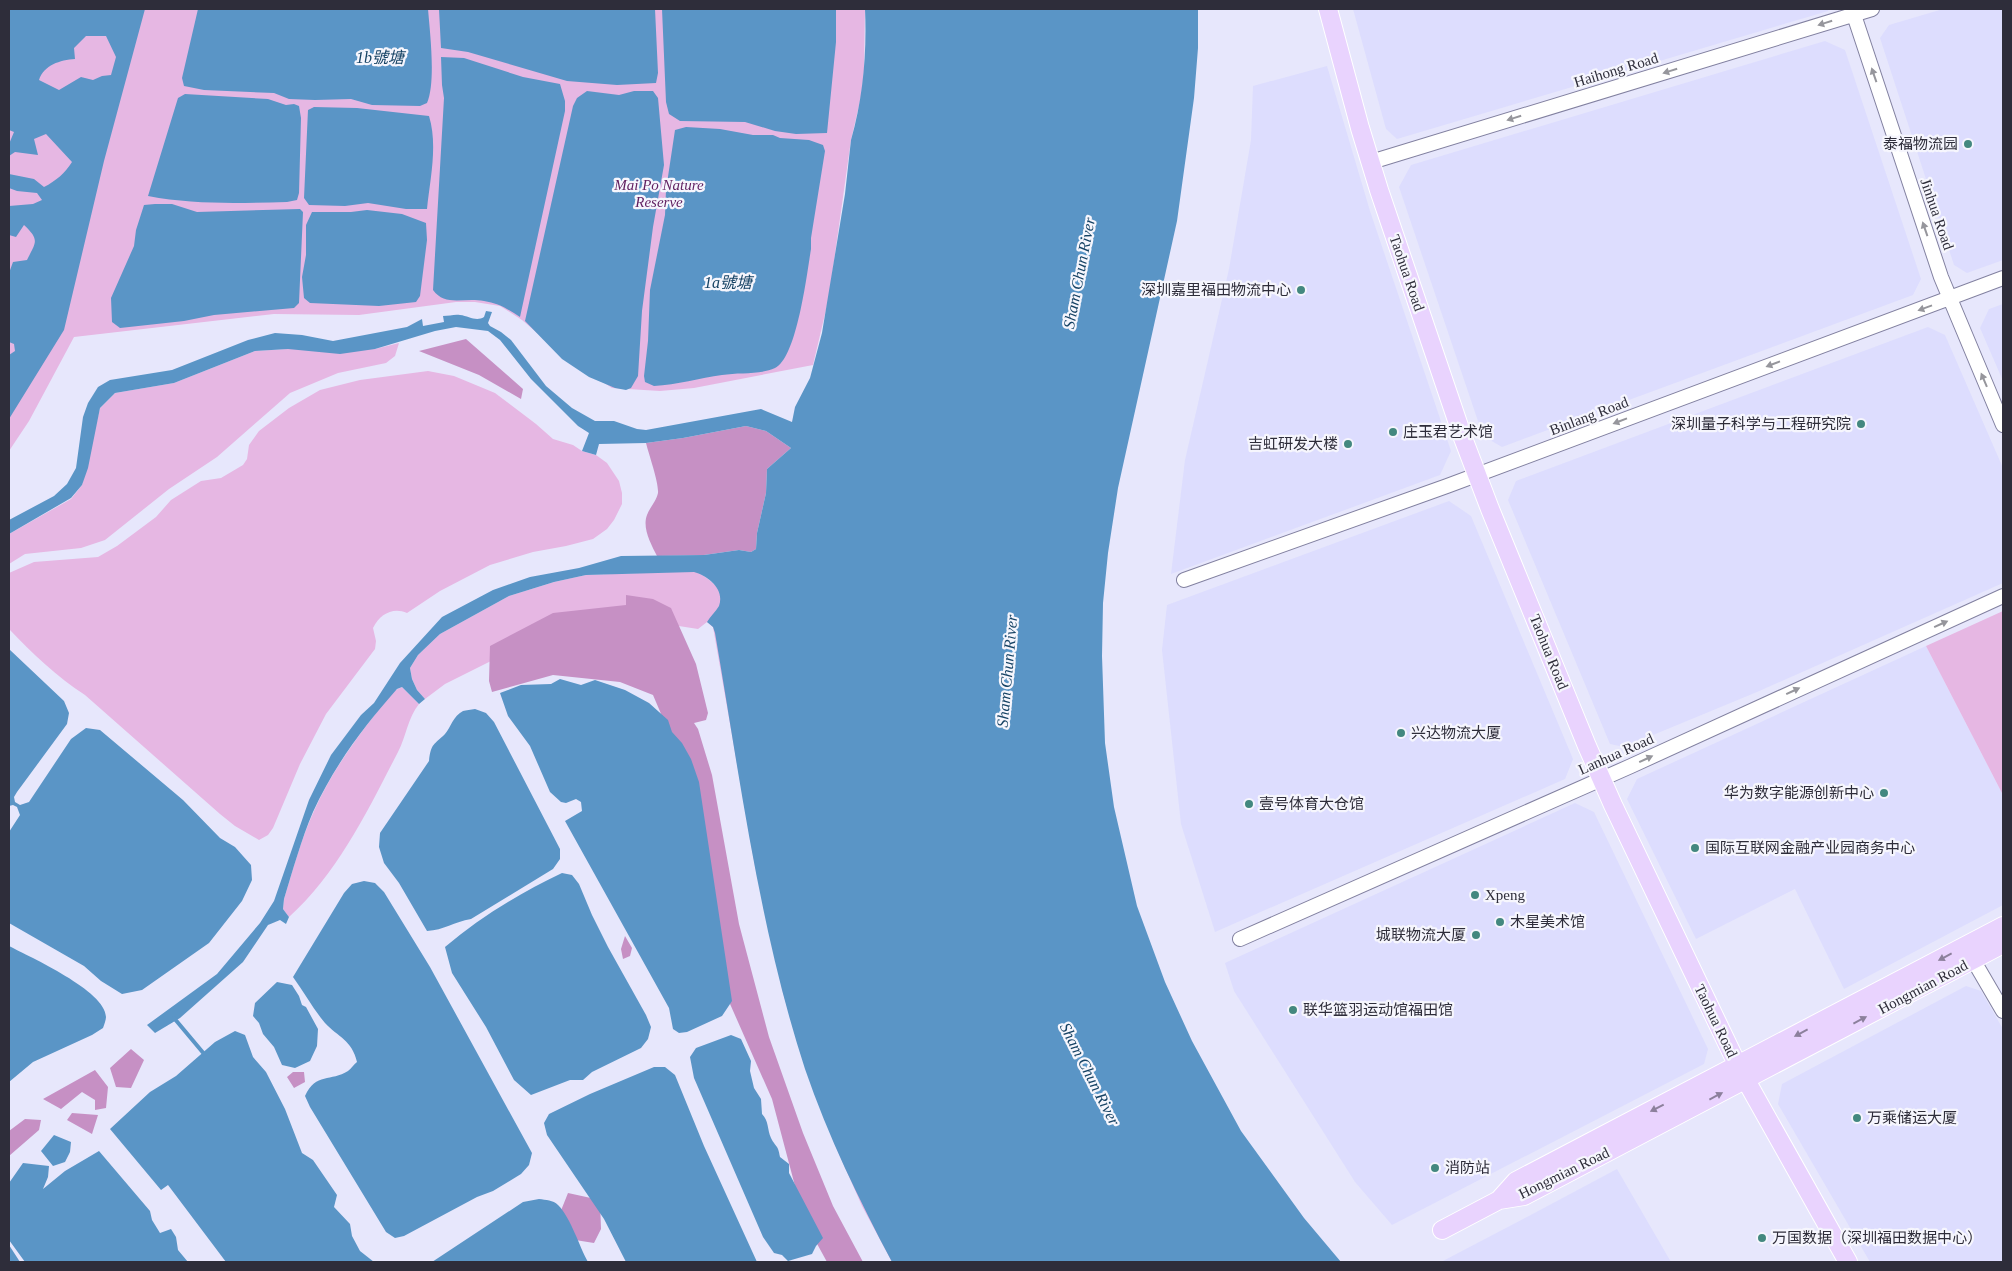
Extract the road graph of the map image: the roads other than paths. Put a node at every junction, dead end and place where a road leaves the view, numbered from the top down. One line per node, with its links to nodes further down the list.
1 (1328, 9): 4 (main road, Taohua Road)
2 (1872, 9): 3 (street, Haihong Road)
3 (1852, 12): 4 (street, Haihong Road, one-way to 4); 6 (street, Jinhua Road, one-way to 3)
4 (1371, 162): 8 (main road, Taohua Road)
5 (2003, 278): 6 (street, Binlang Road)
6 (1950, 298): 7 (street, Jinhua Road, one-way to 6); 8 (street, Binlang Road, one-way to 8)
7 (2003, 425)
8 (1477, 475): 9 (street, Binlang Road); 11 (main road, Taohua Road)
9 (1184, 580)
10 (2003, 596): 11 (street, Lanhua Road, one-way to 10)
11 (1601, 779): 13 (street, Lanhua Road); 17 (main road, Taohua Road)
12 (2003, 926): 15 (main road, Hongmian Road)
13 (1240, 939)
14 (2003, 944): 15 (main road, Hongmian Road)
15 (1970, 953): 16 (street); 17 (main road, Hongmian Road)
16 (2003, 1011)
17 (1742, 1073): 18 (main road, Hongmian Road); 19 (main road, Taohua Road)
18 (1442, 1230)
19 (1848, 1262)

